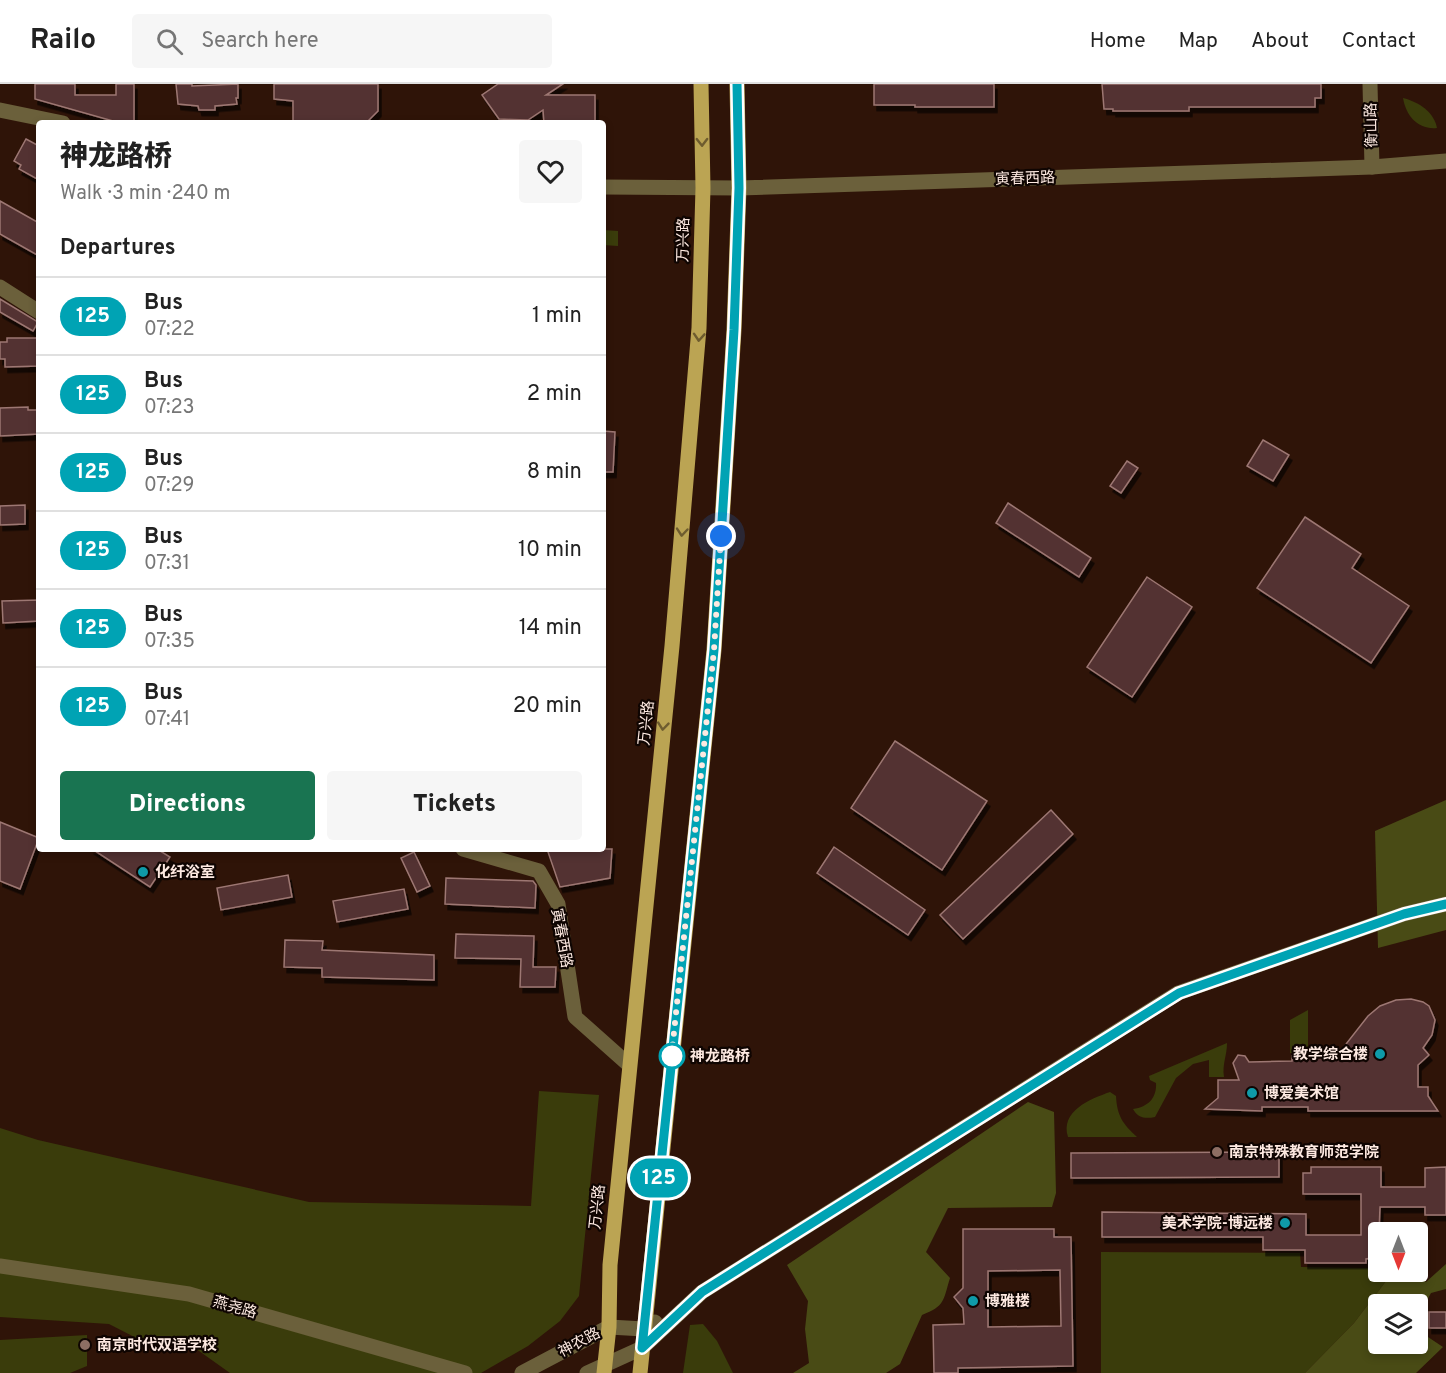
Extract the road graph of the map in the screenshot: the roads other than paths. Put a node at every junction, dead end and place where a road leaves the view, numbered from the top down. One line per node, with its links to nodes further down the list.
1 (702, 84): 9 (main road, 万兴路, one-way to 9)
2 (736, 84): 10 (main road)
3 (1370, 84): 7 (street, 衡山路)
4 (0, 110): 5 (street)
5 (48, 120)
6 (1446, 161): 7 (street, 寅春西路)
7 (1372, 166): 10 (street, 寅春西路)
8 (606, 187): 9 (street, 寅春西路)
9 (703, 188): 10 (street, 寅春西路); 15 (main road, 万兴路, one-way to 15)
10 (739, 188): 19 (main road)
11 (0, 287): 12 (street)
12 (36, 310)
13 (473, 852): 15 (street, 寅春西路)
14 (1446, 904): 17 (street, 神农路)
15 (629, 1065): 18 (main road, 万兴路)
16 (0, 1266): 22 (street, 燕尧路)
17 (702, 1292): 19 (street, 神农路); 20 (street, 神农路)
18 (609, 1327): 19 (street, 神农路); 21 (main road, 万兴路); 23 (street, 神农路)
19 (644, 1329): 20 (main road)
20 (642, 1348): 21 (street, 神农路); 25 (main road)
21 (604, 1369): 24 (street, 神农路)
22 (465, 1373)
23 (522, 1373)
24 (587, 1373)
25 (640, 1373)

